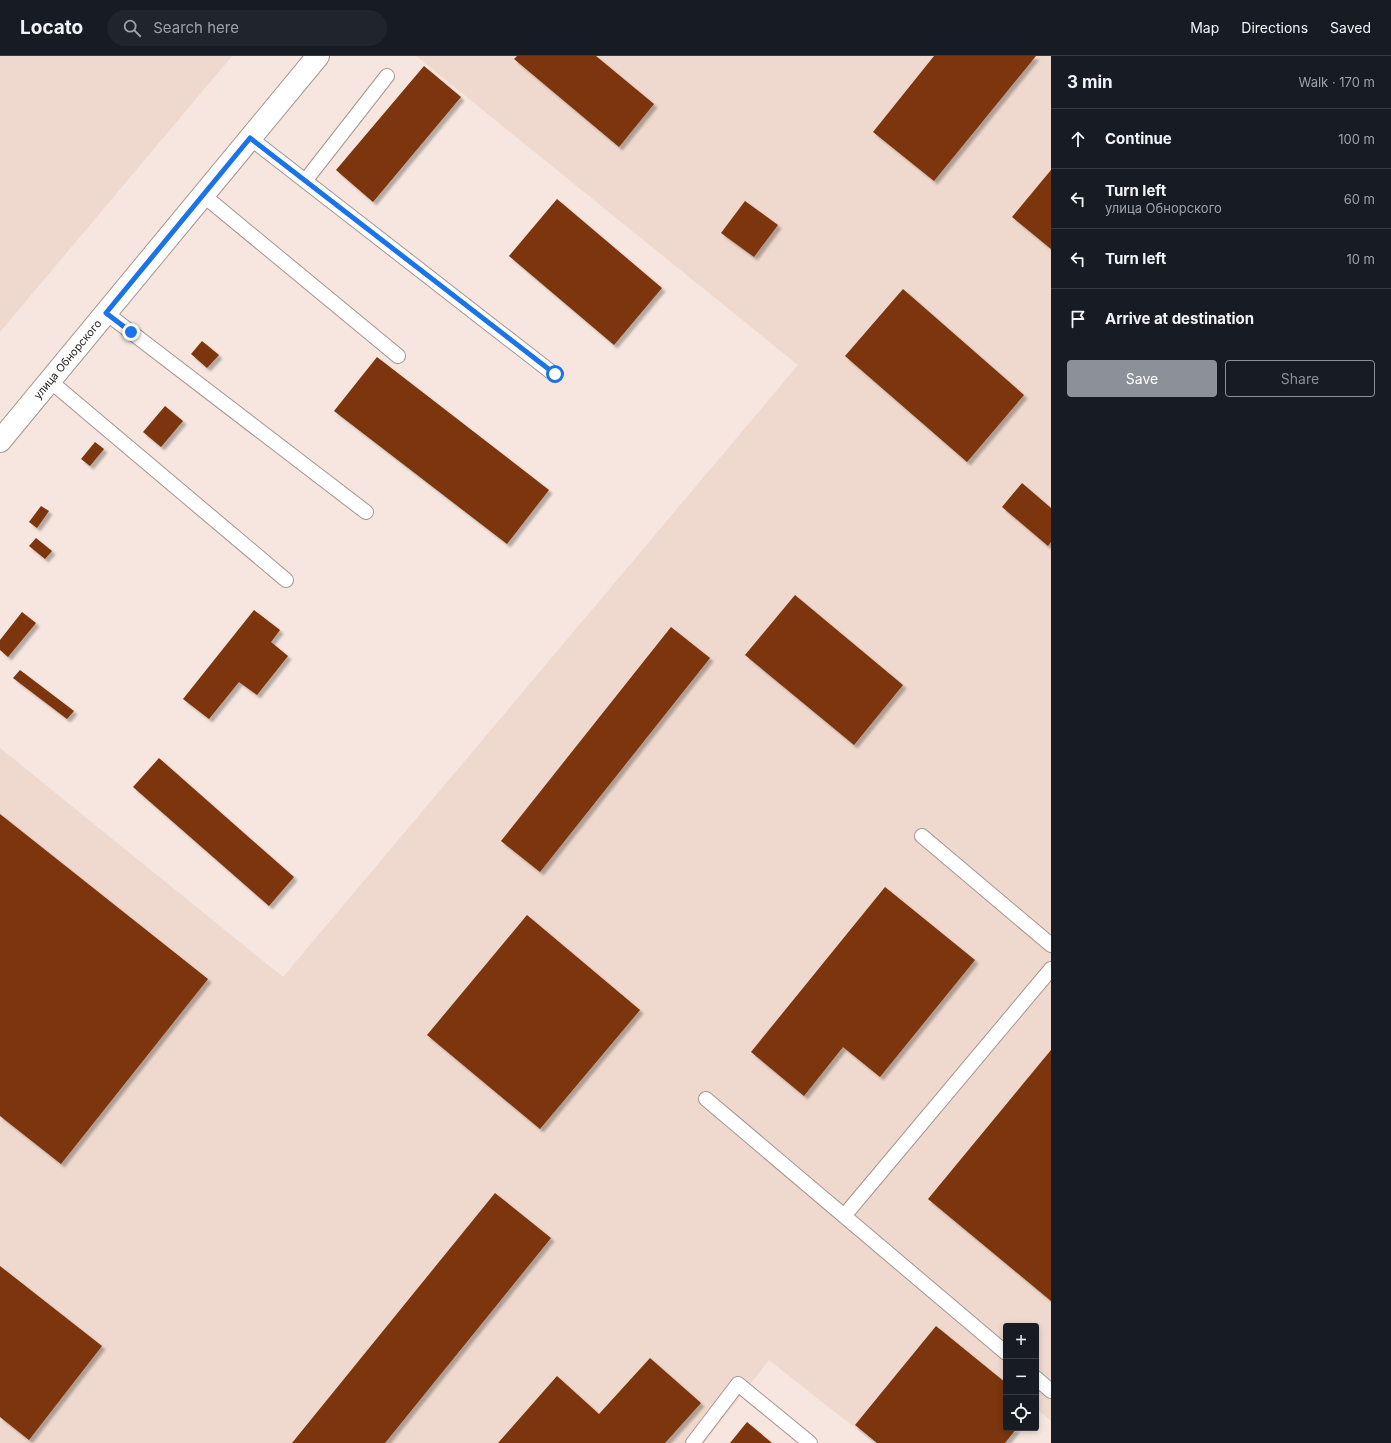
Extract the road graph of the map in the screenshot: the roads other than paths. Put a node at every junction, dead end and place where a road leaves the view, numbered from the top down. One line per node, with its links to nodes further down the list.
1 (318, 56): 3 (street, улица Обнорского)
2 (387, 76): 4 (lane)
3 (250, 138): 4 (lane); 5 (street, улица Обнорского)
4 (305, 181): 8 (lane)
5 (203, 195): 6 (street, улица Обнорского); 7 (lane)
6 (106, 313): 9 (street, улица Обнорского); 11 (lane)
7 (398, 356)
8 (555, 374)
9 (50, 381): 10 (street, улица Обнорского); 12 (lane)
10 (0, 441)
11 (366, 512)
12 (286, 580)
13 (922, 836): 14 (lane)
14 (1051, 945)
15 (1051, 969): 17 (lane)
16 (706, 1099): 17 (lane)
17 (844, 1216): 18 (lane)
18 (1003, 1350)
19 (1039, 1381): 20 (lane)
20 (1051, 1391)
21 (692, 1443): 22 (lane)
22 (810, 1443)

